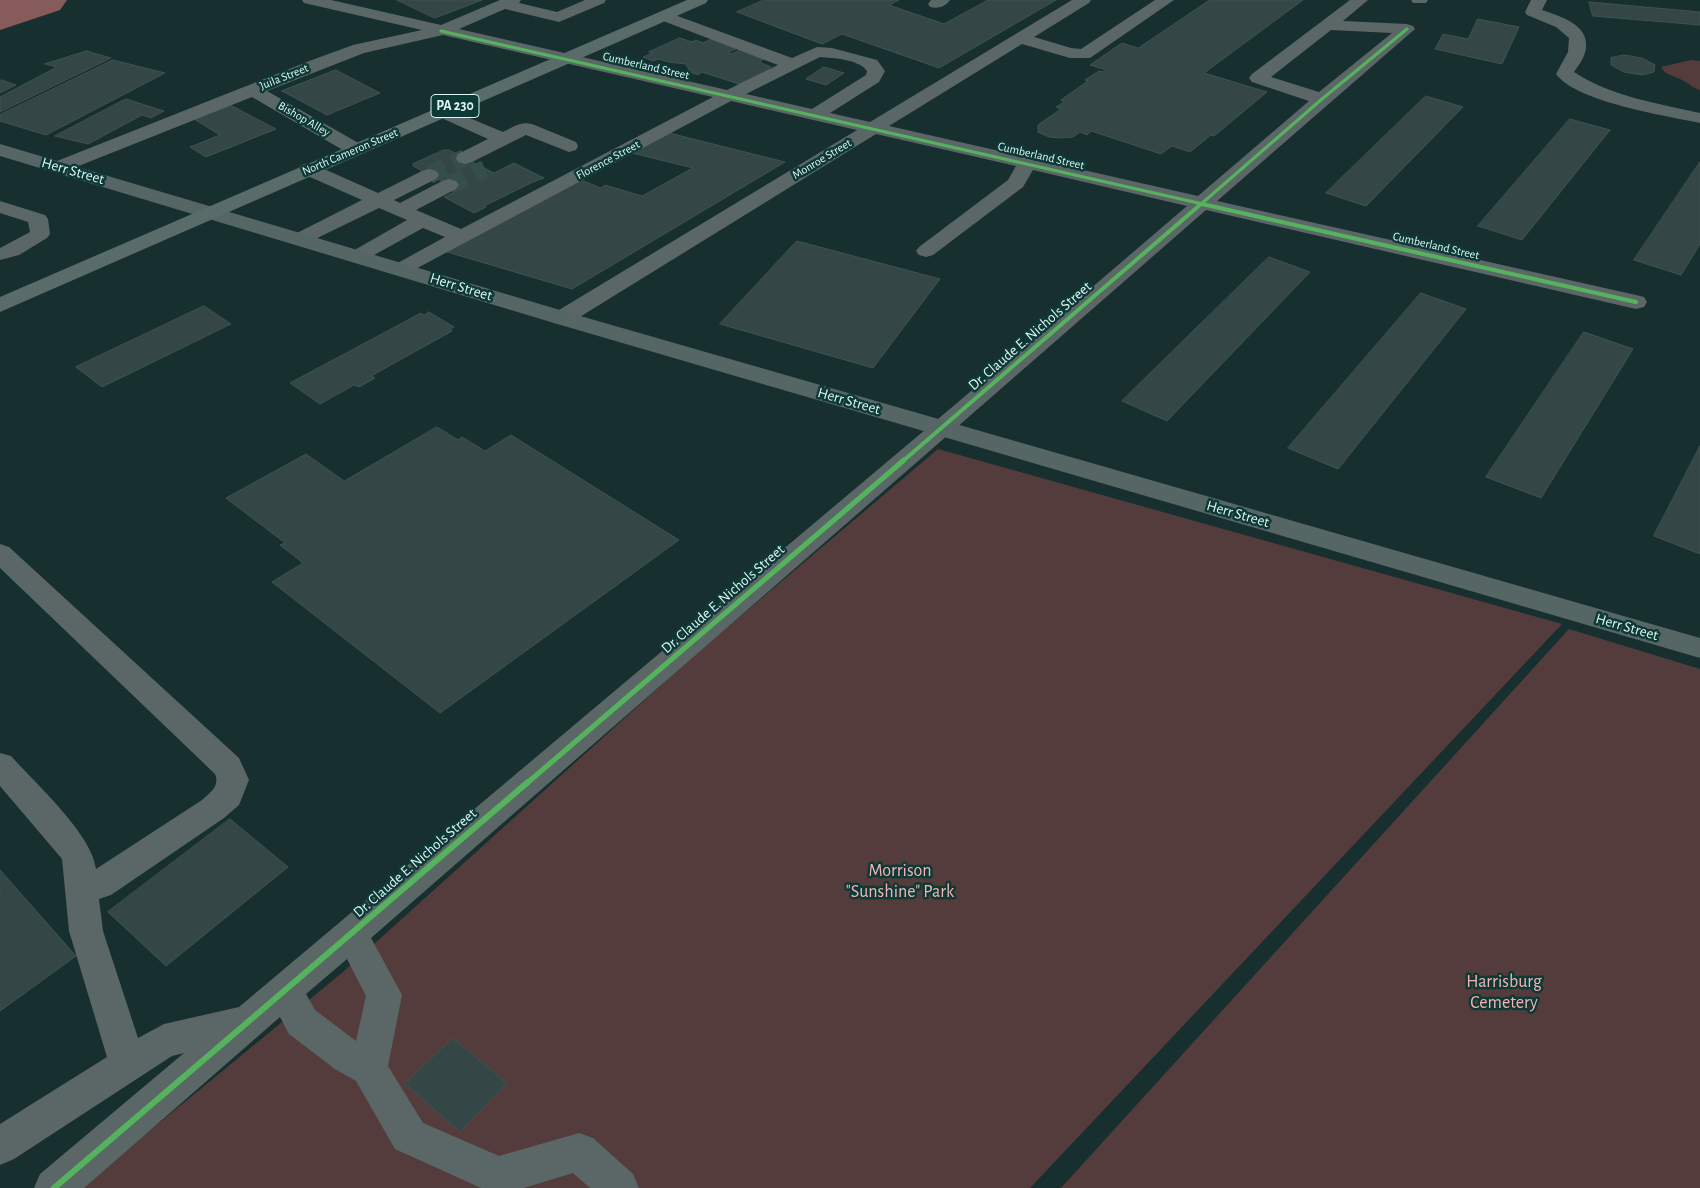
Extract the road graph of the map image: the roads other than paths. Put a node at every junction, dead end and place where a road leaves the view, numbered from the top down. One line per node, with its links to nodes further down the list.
1 (310, 0): 11 (street, Cumberland Street)
2 (598, 0): 7 (street)
3 (700, 0): 9 (highway, North Cameron Street / PA 230)
4 (1082, 0): 12 (street, Monroe Street)
5 (1166, 0): 12 (street)
6 (1360, 0): 10 (street)
7 (508, 2): 11 (street, Juila Street)
8 (1536, 6): 20 (street)
9 (664, 16): 13 (highway, North Cameron Street / PA 230); 14 (street)
10 (1328, 25): 17 (street); 17 (street, Dr. Claude E. Nichols Street)
11 (441, 31): 13 (street, Cumberland Street); 15 (street, Juila Street)
12 (1020, 38): 21 (street, Monroe Street)
13 (568, 58): 16 (street, Cumberland Street); 18 (highway, North Cameron Street / PA 230)
14 (792, 64): 16 (street, Florence Street); 19 (street, Florence Street)
15 (253, 90): 23 (street, Bishop Alley); 28 (street, Juila Street)
16 (730, 95): 19 (street, Cumberland Street); 38 (street, Florence Street)
17 (1322, 99): 33 (street, Dr. Claude E. Nichols Street)
18 (442, 112): 23 (highway, North Cameron Street / PA 230); 25 (street)
19 (815, 114): 21 (street, Cumberland Street)
20 (1700, 118)
21 (874, 128): 27 (street, Cumberland Street); 46 (street, Monroe Street)
22 (569, 146): 25 (street)
23 (355, 149): 29 (highway, North Cameron Street / PA 230)
24 (0, 150): 28 (main road, Herr Street)
25 (493, 151): 26 (street)
26 (458, 154)
27 (1027, 163): 33 (street, Cumberland Street); 40 (street)
28 (59, 167): 36 (main road, Herr Street)
29 (308, 170): 32 (street); 36 (highway, North Cameron Street / PA 230)
30 (422, 171): 32 (street)
31 (449, 186): 35 (street)
32 (370, 196): 35 (street); 39 (street)
33 (1203, 203): 44 (street, Cumberland Street); 47 (street, Dr. Claude E. Nichols Street)
34 (0, 207): 41 (street)
35 (400, 210): 37 (street)
36 (210, 211): 39 (main road, Herr Street); 45 (highway, North Cameron Street / PA 230)
37 (422, 220): 38 (street); 42 (street)
38 (461, 237): 43 (street, Florence Street)
39 (300, 239): 42 (main road, Herr Street)
40 (926, 250)
41 (0, 254)
42 (358, 256): 43 (main road, Herr Street)
43 (400, 269): 46 (main road, Herr Street)
44 (1636, 302)
45 (0, 305)
46 (562, 318): 47 (main road, Herr Street)
47 (942, 428): 49 (main road, Herr Street); 52 (street, Dr. Claude E. Nichols Street)
48 (0, 553): 51 (street)
49 (1700, 648)
50 (0, 766): 51 (street)
51 (82, 889): 55 (street)
52 (351, 934): 53 (street, Dr. Claude E. Nichols Street); 56 (street)
53 (285, 990): 54 (street, Dr. Claude E. Nichols Street); 56 (street)
54 (250, 1021): 55 (street); 59 (street, Dr. Claude E. Nichols Street)
55 (128, 1065): 57 (street)
56 (370, 1070): 58 (street)
57 (0, 1146)
58 (498, 1182): 60 (street)
59 (54, 1188)
60 (619, 1188)

